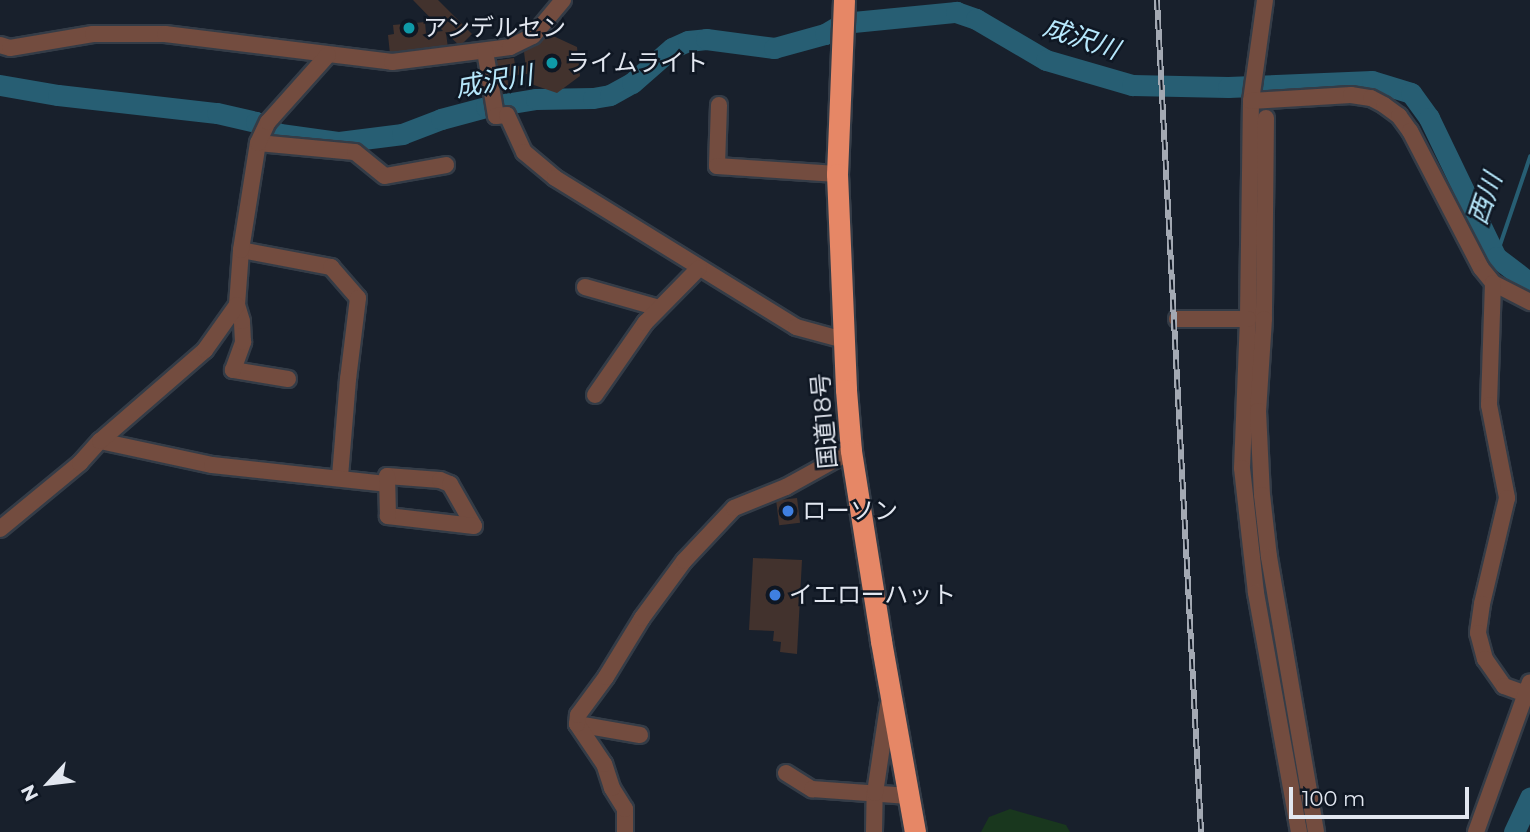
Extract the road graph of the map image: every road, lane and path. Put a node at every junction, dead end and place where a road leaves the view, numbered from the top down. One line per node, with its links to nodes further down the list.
1 (563, 0): 5 (street)
2 (1265, 0): 7 (street)
3 (844, 5): 12 (highway, 国道18号)
4 (0, 45): 6 (street)
5 (485, 51): 6 (street); 14 (street)
6 (328, 55): 10 (street)
7 (1251, 101): 15 (street); 21 (street)
8 (719, 104): 12 (street)
9 (1266, 118): 41 (street)
10 (262, 134): 11 (street); 13 (street)
11 (446, 165)
12 (837, 174): 22 (highway, 国道18号)
13 (241, 250): 18 (street); 27 (street)
14 (699, 268): 19 (street); 22 (street)
15 (1493, 283): 17 (street); 30 (street)
16 (585, 287): 19 (street)
17 (1530, 302)
18 (237, 305): 23 (street); 25 (street)
19 (659, 308): 24 (street)
20 (1177, 319): 21 (street)
21 (1248, 319): 40 (street)
22 (844, 340): 26 (highway, 国道18号)
23 (288, 379)
24 (595, 395)
25 (100, 441): 27 (street); 29 (street)
26 (851, 452): 31 (highway, 国道18号); 32 (street)
27 (340, 477): 28 (street)
28 (386, 484): 28 (street)
29 (0, 528)
30 (1528, 688): 42 (street)
31 (890, 693): 35 (street); 36 (highway, 国道18号)
32 (577, 724): 33 (street); 37 (street)
33 (640, 735)
34 (786, 773): 35 (street)
35 (875, 793): 36 (street); 38 (street)
36 (909, 796): 39 (highway, 国道18号)
37 (625, 832)
38 (874, 832)
39 (915, 832)
40 (1299, 832)
41 (1316, 832)
42 (1476, 832)

